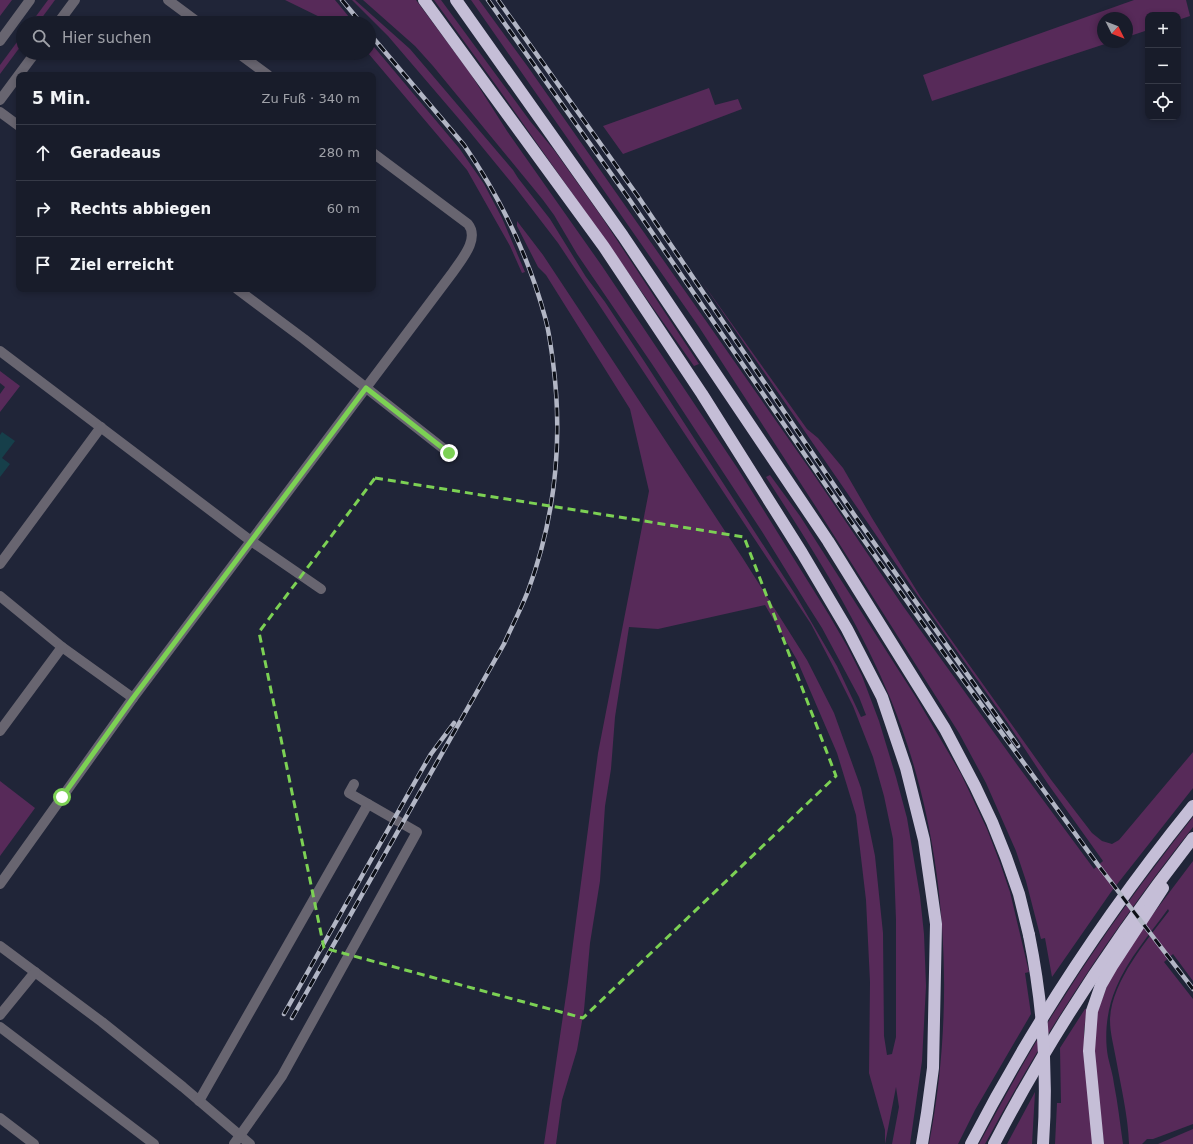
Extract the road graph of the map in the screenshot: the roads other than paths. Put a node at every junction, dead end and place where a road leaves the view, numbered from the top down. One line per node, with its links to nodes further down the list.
1 (30, 0): 6 (street)
2 (75, 0): 7 (street)
3 (168, 0): 8 (street)
4 (424, 0): 49 (highway)
5 (456, 0): 52 (highway, bridge)
6 (18, 16)
7 (63, 16)
8 (190, 16)
9 (16, 19): 10 (street)
10 (0, 40)
11 (31, 60): 13 (street)
12 (248, 60): 14 (street)
13 (21, 72)
14 (264, 72)
15 (16, 79): 16 (street)
16 (0, 100)
17 (0, 112): 18 (street)
18 (16, 124)
19 (376, 155): 22 (street)
20 (241, 292): 22 (street)
21 (0, 351): 23 (street)
22 (366, 388): 24 (street); 25 (street)
23 (100, 427): 25 (street); 26 (street)
24 (449, 453)
25 (251, 541): 27 (street); 30 (street)
26 (0, 564)
27 (321, 589)
28 (0, 596): 29 (street)
29 (62, 647): 30 (street); 31 (street)
30 (133, 698): 37 (street)
31 (0, 731)
32 (354, 784): 33 (street)
33 (368, 804): 42 (street); 44 (street)
34 (1193, 806): 50 (highway)
35 (1193, 838): 36 (highway)
36 (1176, 860): 51 (highway); 53 (highway)
37 (0, 884)
38 (0, 946): 39 (street)
39 (35, 972): 40 (street); 42 (street)
40 (0, 1016)
41 (0, 1027): 46 (street)
42 (199, 1101): 44 (street)
43 (0, 1118): 45 (street)
44 (240, 1136): 47 (street); 48 (street)
45 (34, 1144)
46 (154, 1144)
47 (234, 1144)
48 (250, 1144)
49 (922, 1144)
50 (971, 1144)
51 (994, 1144)
52 (1043, 1144)
53 (1098, 1144)

